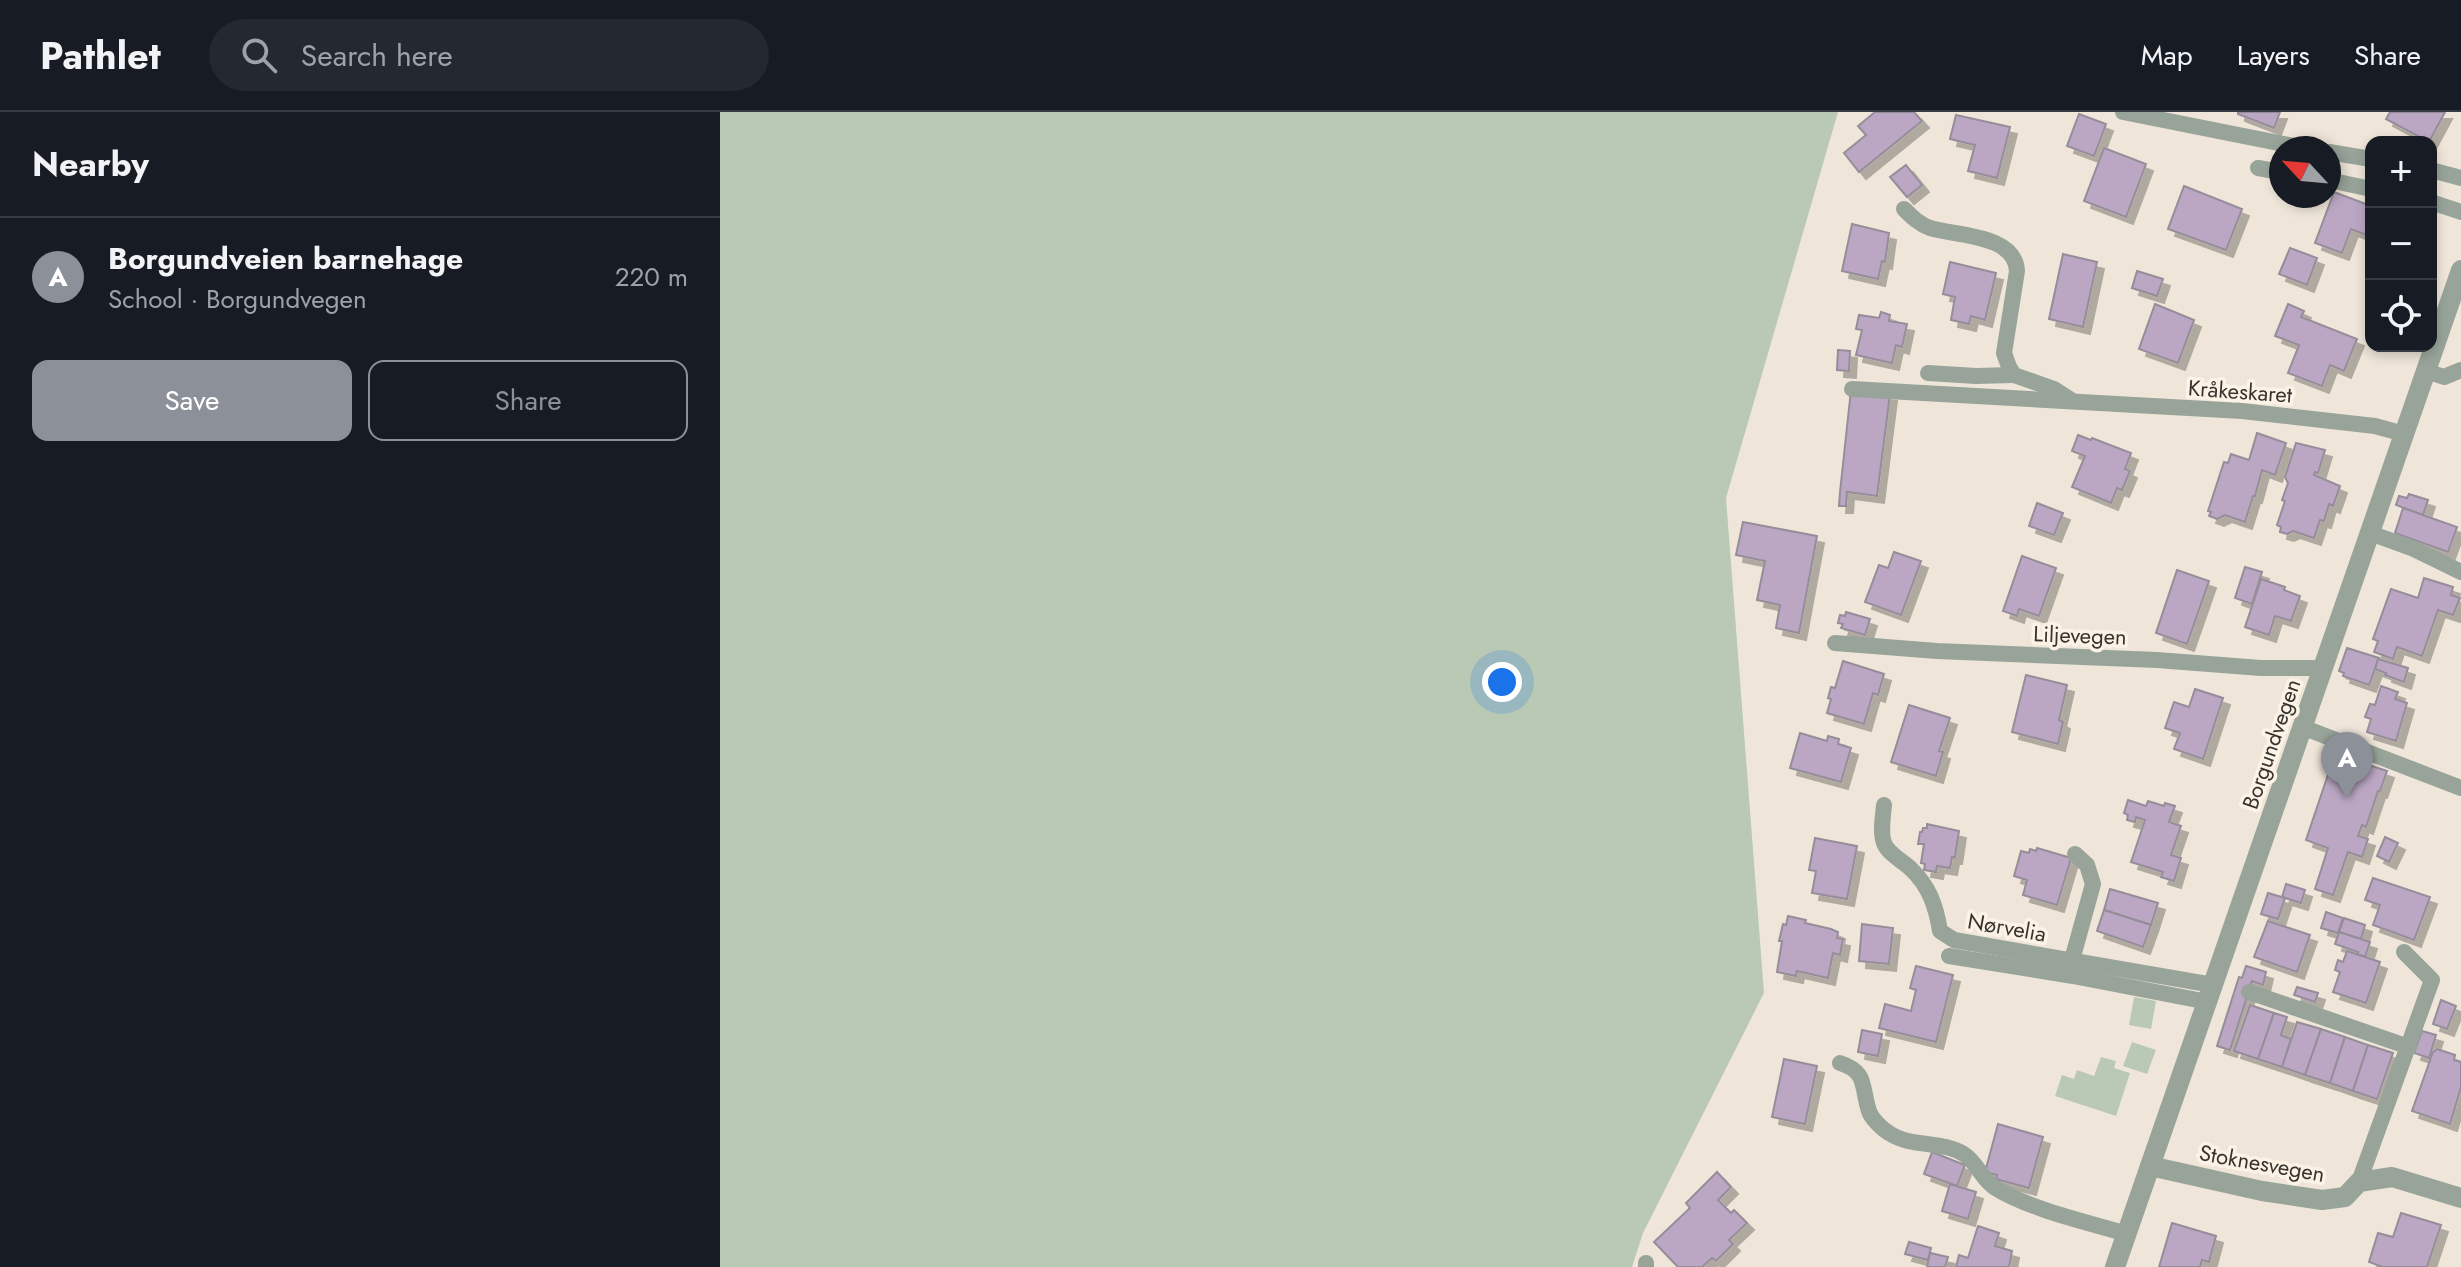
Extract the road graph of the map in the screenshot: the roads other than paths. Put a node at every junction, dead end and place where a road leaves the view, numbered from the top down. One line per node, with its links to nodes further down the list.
1 (2123, 112): 2 (lane)
2 (2269, 141)
3 (2341, 154): 4 (lane)
4 (2365, 158)
5 (2258, 168): 6 (lane)
6 (2269, 170)
7 (2437, 172): 8 (lane)
8 (2461, 178)
9 (2341, 183): 10 (lane)
10 (2365, 188)
11 (2437, 204): 13 (lane)
12 (1904, 209): 18 (lane)
13 (2461, 212)
14 (2461, 270): 16 (street, Borgundvegen)
15 (2461, 370): 16 (lane)
16 (2426, 371): 21 (street, Borgundvegen)
17 (1928, 373): 18 (lane, Kråkeskaret)
18 (2014, 375): 20 (lane, Kråkeskaret)
19 (1852, 389): 20 (lane, Kråkeskaret)
20 (2072, 401): 21 (lane, Kråkeskaret)
21 (2404, 434): 22 (street, Borgundvegen)
22 (2370, 533): 23 (lane); 25 (street, Borgundvegen)
23 (2461, 572)
24 (1835, 643): 25 (lane, Liljevegen)
25 (2323, 668): 26 (street, Borgundvegen)
26 (2302, 727): 27 (lane); 34 (street, Borgundvegen)
27 (2461, 788)
28 (1884, 805): 32 (lane, Nørvelia)
29 (2075, 854): 32 (lane, Nørvelia)
30 (2404, 952): 35 (lane)
31 (1949, 956): 34 (lane, Nørvelia)
32 (2072, 960): 34 (lane, Nørvelia)
33 (2249, 992): 35 (lane)
34 (2211, 994): 37 (street, Borgundvegen)
35 (2409, 1047): 38 (lane)
36 (1840, 1063): 40 (lane)
37 (2150, 1166): 38 (street, Stoknesvegen); 40 (street, Borgundvegen)
38 (2359, 1182): 39 (street, Stoknesvegen)
39 (2461, 1198)
40 (2127, 1234): 41 (street, Borgundvegen)
41 (2115, 1267)

